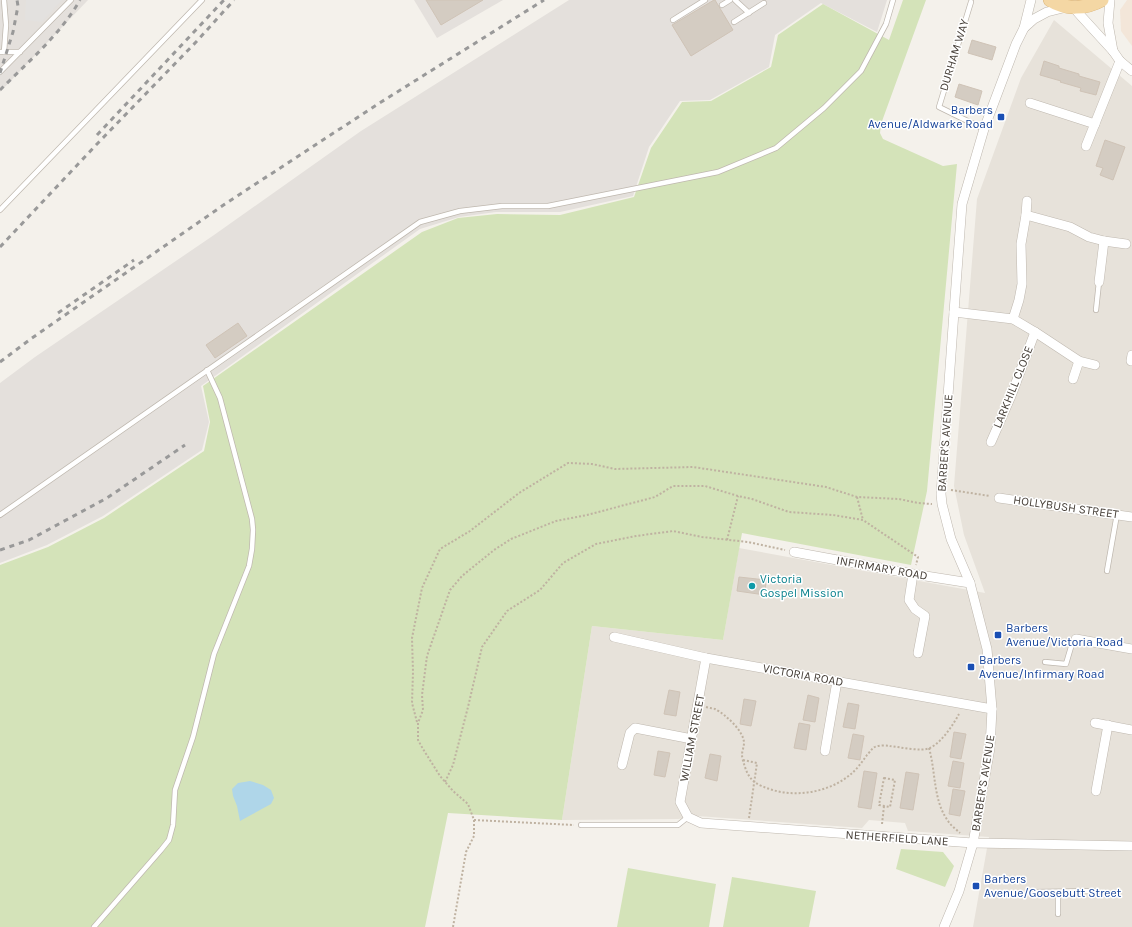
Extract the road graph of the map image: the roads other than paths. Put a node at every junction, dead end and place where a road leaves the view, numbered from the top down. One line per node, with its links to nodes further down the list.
1 (4, 0): 21 (lane)
2 (70, 0): 22 (lane)
3 (202, 0): 31 (lane)
4 (705, 0): 17 (lane)
5 (730, 0): 14 (lane)
6 (735, 0): 16 (lane)
7 (893, 0): 42 (lane)
8 (1031, 0): 19 (street, BARBER'S AVENUE)
9 (1050, 0): 15 (main road)
10 (1102, 0): 15 (main road)
11 (1110, 0): 20 (street)
12 (971, 2): 28 (lane, DURHAM WAY)
13 (764, 3): 16 (lane)
14 (722, 5)
15 (1070, 7): 19 (street, BARBER'S AVENUE); 20 (street)
16 (749, 13): 18 (lane)
17 (673, 20)
18 (734, 22)
19 (1024, 28): 28 (street, BARBER'S AVENUE)
20 (1113, 51): 23 (street)
21 (2, 52): 22 (lane)
22 (20, 52): 25 (lane)
23 (1120, 60): 24 (street); 27 (street)
24 (1132, 71)
25 (0, 72)
26 (1030, 103): 27 (street)
27 (1095, 124): 29 (street)
28 (984, 129): 37 (street, BARBER'S AVENUE)
29 (1086, 146)
30 (1027, 201): 32 (street)
31 (0, 210)
32 (1026, 215): 33 (street); 38 (street)
33 (1104, 241): 34 (street); 35 (street)
34 (1126, 244)
35 (1099, 282): 36 (lane)
36 (1096, 310)
37 (954, 312): 38 (street); 52 (street, BARBER'S AVENUE)
38 (1013, 319): 39 (street)
39 (1035, 332): 40 (street); 44 (street, LARKHILL CLOSE)
40 (1079, 361): 41 (street); 43 (street)
41 (1095, 364)
42 (207, 370): 47 (lane); 76 (lane)
43 (1073, 379)
44 (991, 442)
45 (999, 498): 46 (street, HOLLYBUSH STREET)
46 (1117, 514): 48 (street, HOLLYBUSH STREET); 50 (lane)
47 (0, 515)
48 (1132, 517)
49 (794, 552): 51 (street, INFIRMARY ROAD)
50 (1107, 571)
51 (913, 574): 52 (street, INFIRMARY ROAD); 56 (street)
52 (970, 584): 60 (street, BARBER'S AVENUE)
53 (614, 637): 57 (street, VICTORIA ROAD)
54 (1076, 639): 55 (street); 58 (lane)
55 (1132, 650)
56 (918, 652)
57 (706, 658): 59 (street, VICTORIA ROAD); 64 (street, WILLIAM STREET)
58 (1045, 662)
59 (837, 681): 60 (street, VICTORIA ROAD); 65 (street)
60 (992, 708): 70 (street, BARBER'S AVENUE)
61 (1095, 723): 62 (street)
62 (1108, 725): 63 (street); 67 (street)
63 (1132, 730)
64 (692, 739): 66 (street); 68 (street, WILLIAM STREET)
65 (825, 751)
66 (622, 765)
67 (1096, 791)
68 (688, 817): 69 (lane); 70 (street, NETHERFIELD LANE)
69 (581, 825)
70 (973, 843): 71 (street, NETHERFIELD LANE); 77 (street, BARBER'S AVENUE)
71 (1132, 846)
72 (1096, 891): 74 (lane)
73 (1035, 892): 74 (lane)
74 (1058, 892): 75 (lane)
75 (1058, 914)
76 (94, 927)
77 (944, 927)

